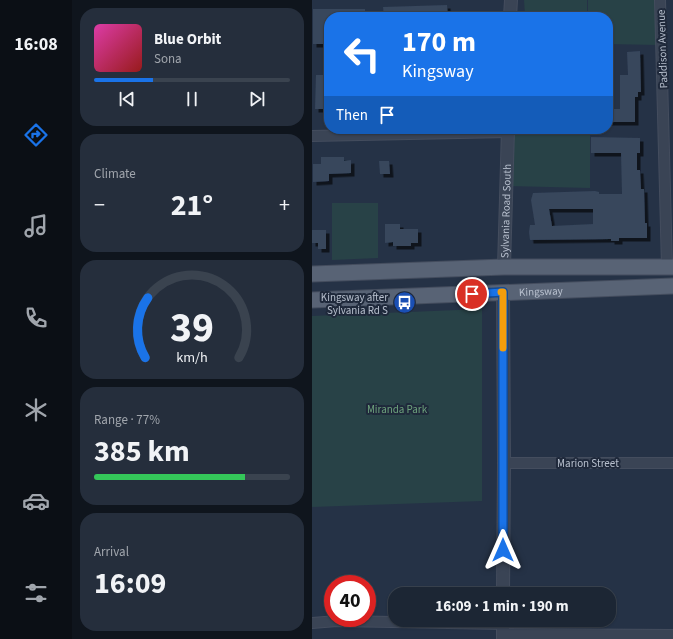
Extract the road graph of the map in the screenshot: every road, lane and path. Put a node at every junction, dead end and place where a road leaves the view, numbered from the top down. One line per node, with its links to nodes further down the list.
1 (511, 0): 3 (street)
2 (660, 0): 8 (street, Paddison Avenue)
3 (510, 12)
4 (377, 134): 6 (street)
5 (508, 134): 7 (street, Sylvania Road South)
6 (312, 136)
7 (504, 267): 8 (main road); 9 (main road); 11 (main road, Sylvania Road South)
8 (670, 267)
9 (312, 274)
10 (673, 286): 11 (main road, Kingsway)
11 (503, 292): 12 (main road, Kingsway); 13 (street)
12 (312, 300)
13 (504, 463): 14 (street, Marion Street); 15 (street)
14 (673, 463)
15 (503, 587)
16 (312, 623): 17 (street)
17 (503, 629): 18 (street)
18 (673, 636)

